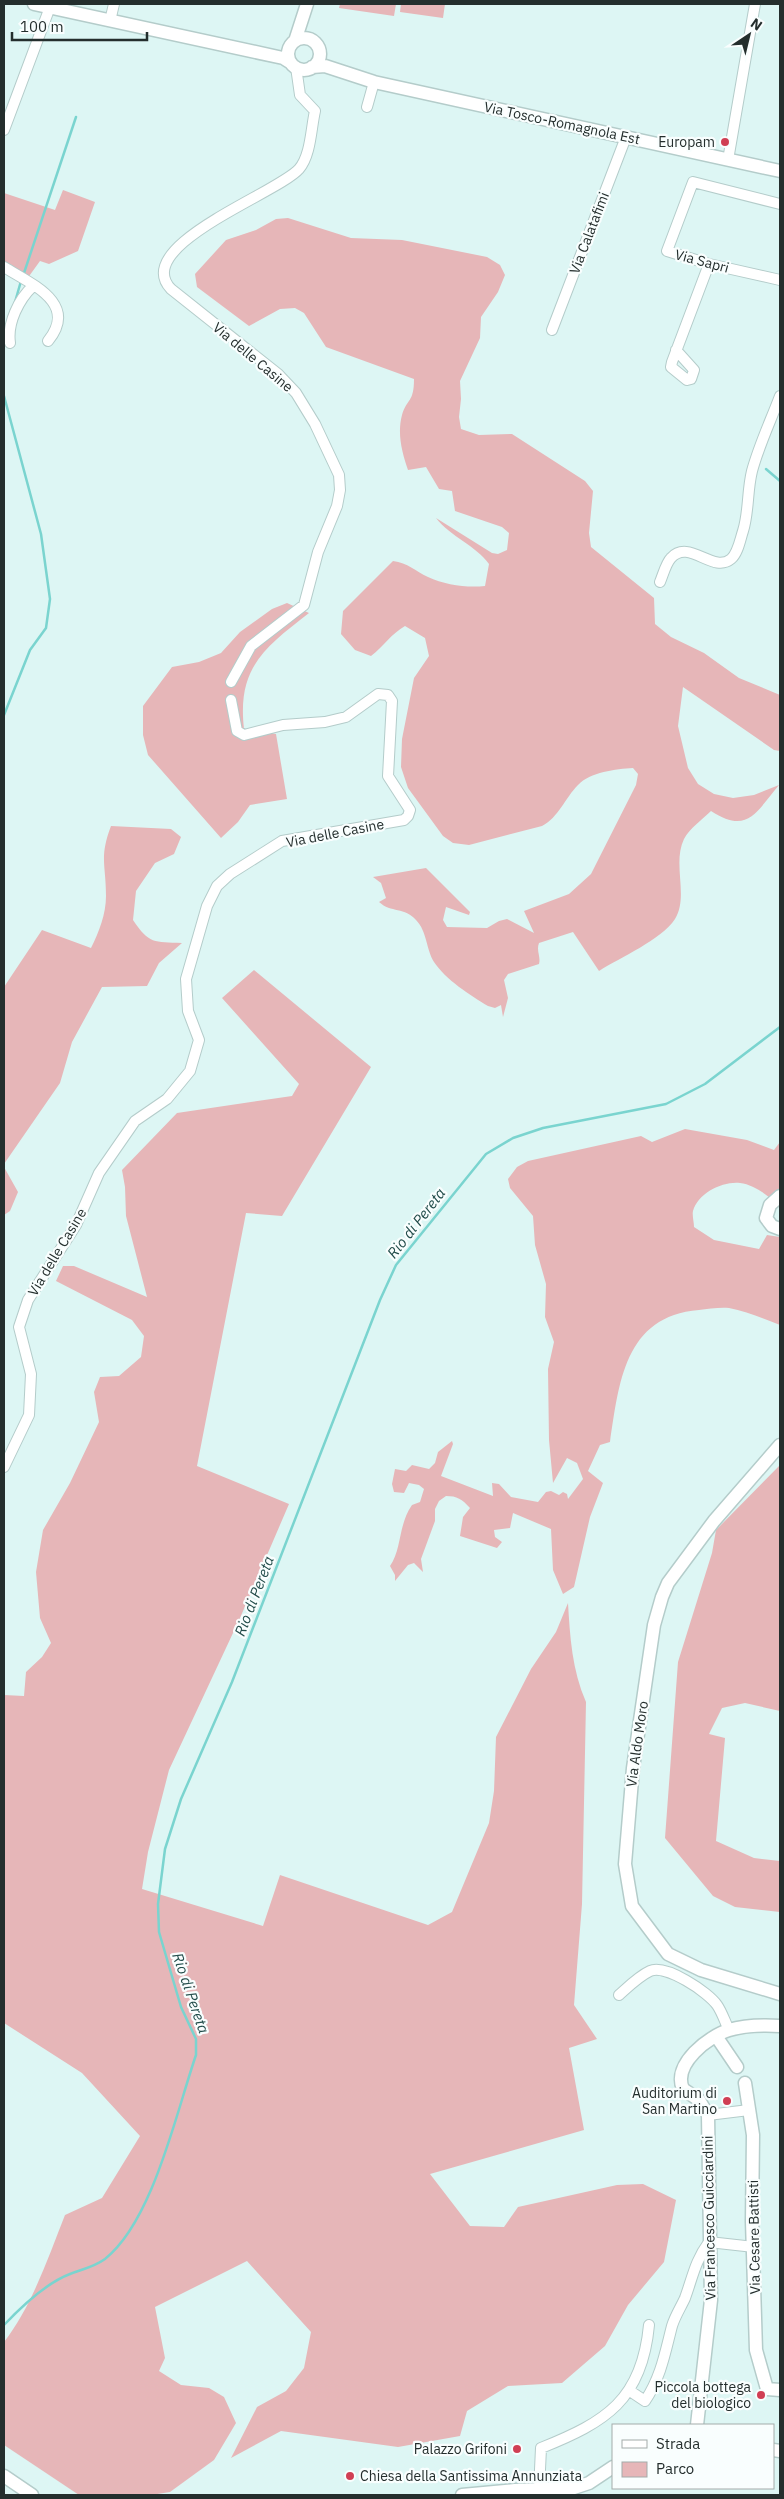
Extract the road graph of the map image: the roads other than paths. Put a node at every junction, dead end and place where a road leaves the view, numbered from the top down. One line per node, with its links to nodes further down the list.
1 (34, 4): 4 (main road, Via Tosco-Romagnola Est)
2 (114, 4): 6 (street)
3 (755, 4): 18 (street)
4 (50, 7): 6 (main road, Via Tosco-Romagnola Est); 16 (street)
5 (306, 7): 7 (main road); 8 (main road)
6 (110, 21): 9 (main road, Via Tosco-Romagnola Est)
7 (293, 42): 8 (main road, Via Tosco-Romagnola Est); 9 (main road, Via Tosco-Romagnola Est); 10 (main road)
8 (316, 45): 11 (main road); 12 (main road, Via Tosco-Romagnola Est)
9 (254, 53): 10 (main road, Via Tosco-Romagnola Est)
10 (294, 65): 11 (main road, Via Tosco-Romagnola Est); 14 (street)
11 (310, 68): 12 (main road, Via Tosco-Romagnola Est); 14 (street)
12 (344, 72): 13 (main road, Via Tosco-Romagnola Est)
13 (374, 82): 15 (street); 17 (main road, Via Tosco-Romagnola Est)
14 (300, 84): 31 (street, Via delle Casine)
15 (367, 107)
16 (4, 130)
17 (626, 137): 18 (main road, Via Tosco-Romagnola Est); 25 (street, Via Calatafimi)
18 (728, 160): 19 (main road, Via Tosco-Romagnola Est)
19 (780, 171)
20 (780, 204): 21 (street, Via Sapri)
21 (709, 264): 23 (street, Via Sapri); 28 (street)
22 (4, 267): 24 (street)
23 (780, 280)
24 (26, 281): 26 (street); 27 (street)
25 (552, 330)
26 (48, 341)
27 (10, 343)
28 (676, 350)
29 (780, 396): 30 (street)
30 (660, 582)
31 (231, 682)
32 (231, 700): 36 (street, Via delle Casine)
33 (780, 1196): 34 (main road)
34 (780, 1229)
35 (780, 1444): 38 (main road, Via Aldo Moro)
36 (4, 1467)
37 (619, 1994): 40 (street)
38 (780, 1994)
39 (780, 2026): 40 (main road)
40 (729, 2030): 41 (main road)
41 (716, 2036): 42 (main road); 45 (main road)
42 (737, 2067)
43 (745, 2083): 44 (main road, Via Cesare Battisti)
44 (750, 2110): 45 (street); 47 (main road, Via Cesare Battisti)
45 (708, 2114): 46 (main road, Via Francesco Guicciardini)
46 (709, 2242): 47 (street); 50 (street); 51 (main road, Via Francesco Guicciardini)
47 (754, 2247): 49 (main road, Via Cesare Battisti)
48 (649, 2325): 50 (street)
49 (780, 2390)
50 (630, 2391): 54 (street)
51 (697, 2424)
52 (612, 2468): 54 (main road)
53 (4, 2476): 55 (main road)
54 (539, 2491): 56 (main road)
55 (32, 2495)
56 (462, 2495)

